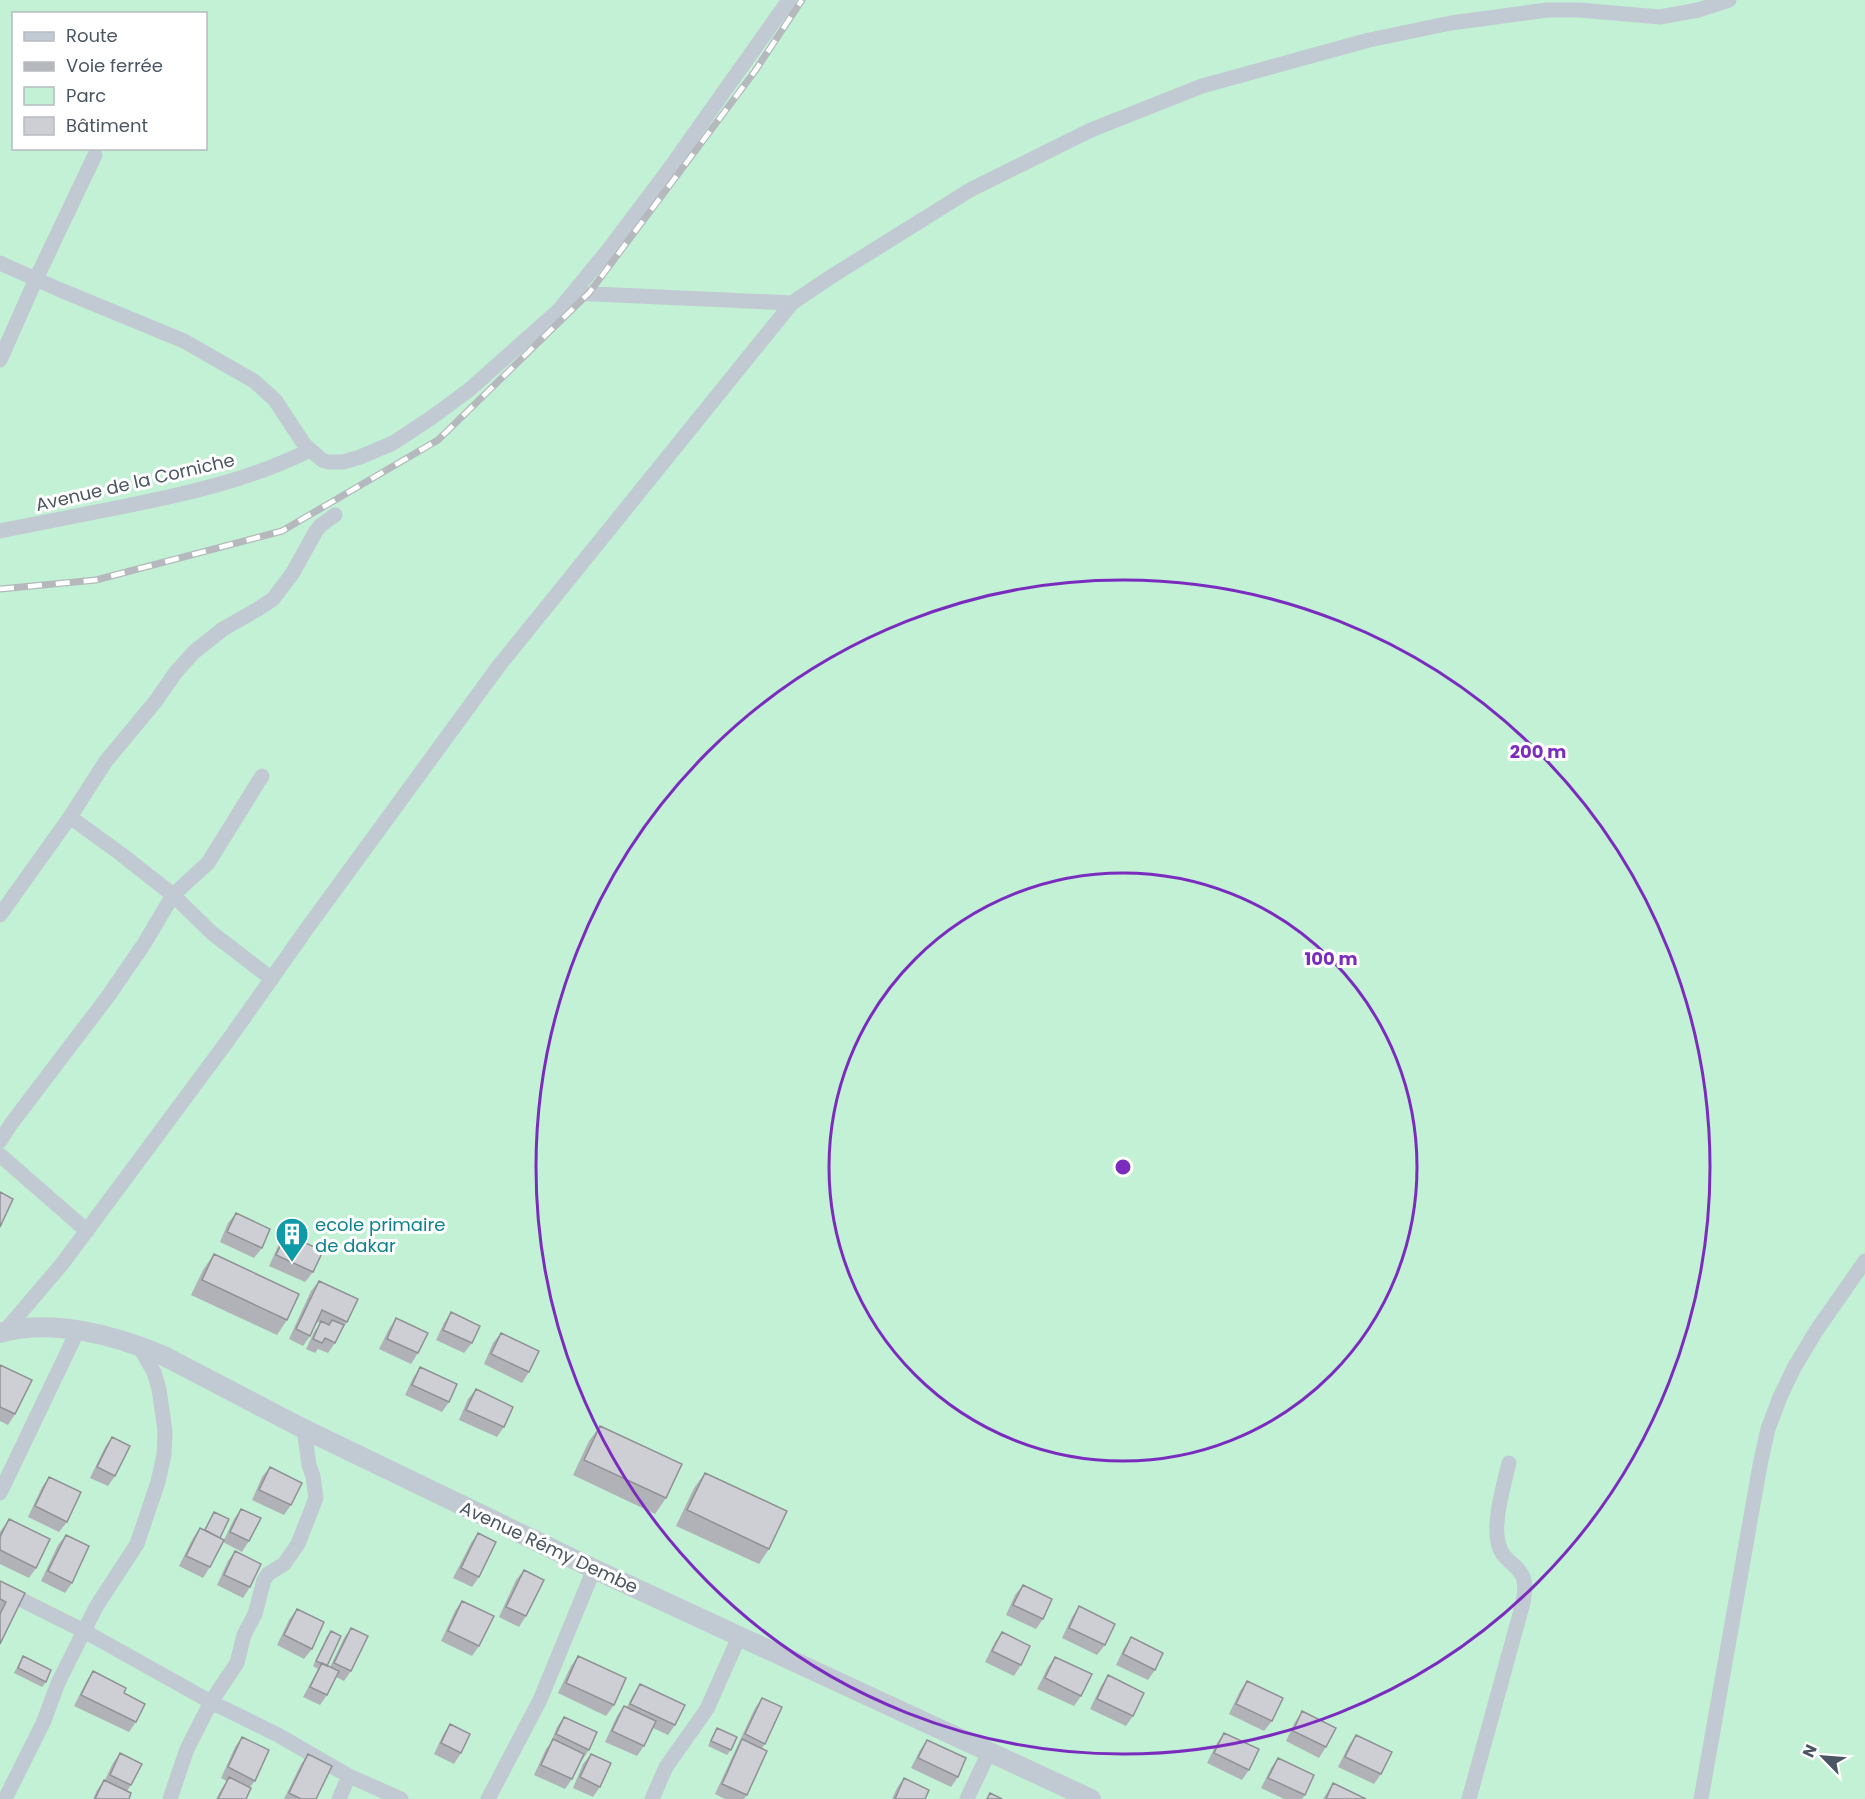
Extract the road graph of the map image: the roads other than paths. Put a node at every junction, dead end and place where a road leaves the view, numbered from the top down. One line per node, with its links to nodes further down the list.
1 (789, 0): 6 (street)
2 (1729, 0): 7 (street)
3 (95, 155): 5 (street)
4 (0, 262): 5 (street)
5 (36, 279): 8 (street); 9 (street)
6 (573, 293): 7 (street); 9 (street)
7 (792, 303): 16 (street)
8 (0, 360)
9 (310, 450): 11 (street, Avenue de la Corniche)
10 (335, 515): 13 (street)
11 (0, 531)
12 (262, 776): 14 (street)
13 (70, 817): 14 (street); 15 (street)
14 (172, 895): 16 (street); 17 (street)
15 (0, 915)
16 (272, 979): 19 (street)
17 (0, 1141)
18 (0, 1155): 19 (street)
19 (87, 1231): 22 (street)
20 (1865, 1261): 43 (street)
21 (78, 1330): 22 (street, Avenue Rémy Dembe); 23 (street, Avenue Rémy Dembe); 26 (street)
22 (3, 1332)
23 (140, 1346): 24 (street, Avenue Rémy Dembe); 29 (street)
24 (304, 1430): 27 (street, Avenue Rémy Dembe); 31 (street)
25 (1509, 1463): 42 (street)
26 (0, 1493)
27 (594, 1569): 30 (street, Avenue Rémy Dembe); 38 (street)
28 (0, 1589): 29 (street)
29 (84, 1631): 31 (street); 34 (street)
30 (739, 1637): 32 (street, Avenue Rémy Dembe); 39 (street)
31 (211, 1702): 33 (street); 35 (street)
32 (989, 1752): 40 (street); 41 (street, Avenue Rémy Dembe)
33 (349, 1776): 36 (street); 37 (street)
34 (6, 1799)
35 (170, 1799)
36 (339, 1799)
37 (401, 1799)
38 (488, 1799)
39 (652, 1799)
40 (967, 1799)
41 (1091, 1799)
42 (1469, 1799)
43 (1701, 1799)

